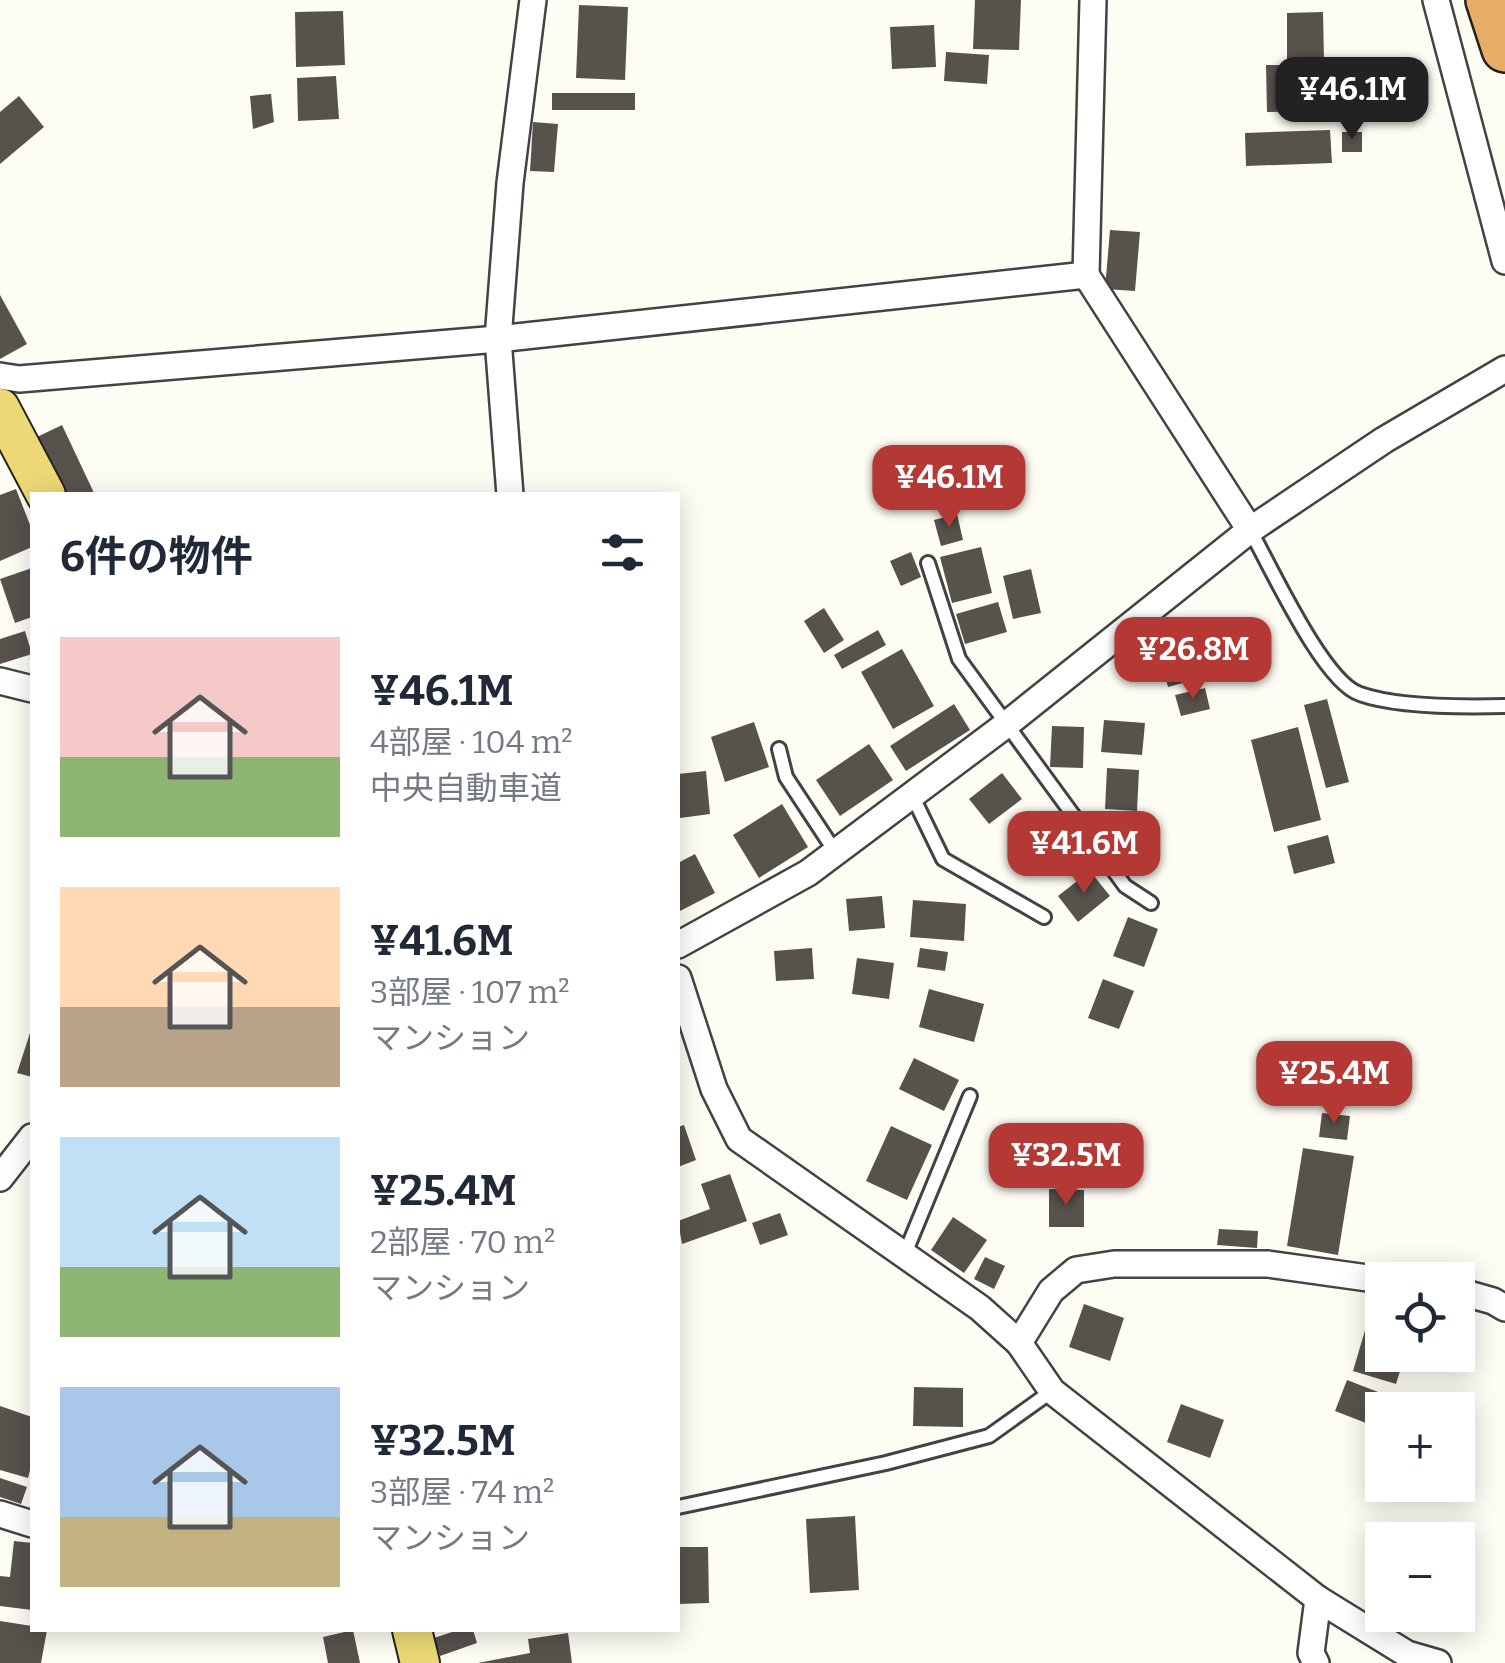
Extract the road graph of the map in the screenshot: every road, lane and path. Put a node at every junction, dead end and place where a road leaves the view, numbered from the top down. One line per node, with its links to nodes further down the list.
1 (533, 0): 8 (street)
2 (1092, 0): 7 (street)
3 (1436, 0): 6 (street)
4 (1489, 0): 5 (highway)
5 (1505, 49)
6 (1505, 261)
7 (1086, 275): 8 (street); 14 (street)
8 (498, 339): 10 (street); 13 (street)
9 (1505, 369): 14 (street)
10 (0, 376)
11 (0, 408): 12 (main road)
12 (44, 492)
13 (510, 492)
14 (1250, 530): 18 (lane); 19 (street)
15 (928, 563): 19 (lane)
16 (0, 681): 17 (street)
17 (30, 688)
18 (1505, 706)
19 (1007, 724): 21 (street); 23 (lane)
20 (779, 749): 22 (lane)
21 (912, 795): 22 (street); 24 (lane)
22 (836, 853): 25 (street)
23 (1151, 903)
24 (1044, 916)
25 (680, 944)
26 (680, 984): 30 (street)
27 (970, 1096): 30 (lane)
28 (30, 1140): 29 (street)
29 (0, 1178)
30 (904, 1257): 34 (street)
31 (1365, 1278): 34 (street)
32 (1475, 1296): 33 (street)
33 (1505, 1308)
34 (1020, 1343): 35 (street)
35 (1052, 1390): 36 (lane); 39 (street)
36 (680, 1507)
37 (0, 1514): 38 (street)
38 (30, 1523)
39 (1318, 1599): 42 (street); 43 (street)
40 (412, 1632): 41 (main road)
41 (420, 1663)
42 (1316, 1663)
43 (1438, 1663)

